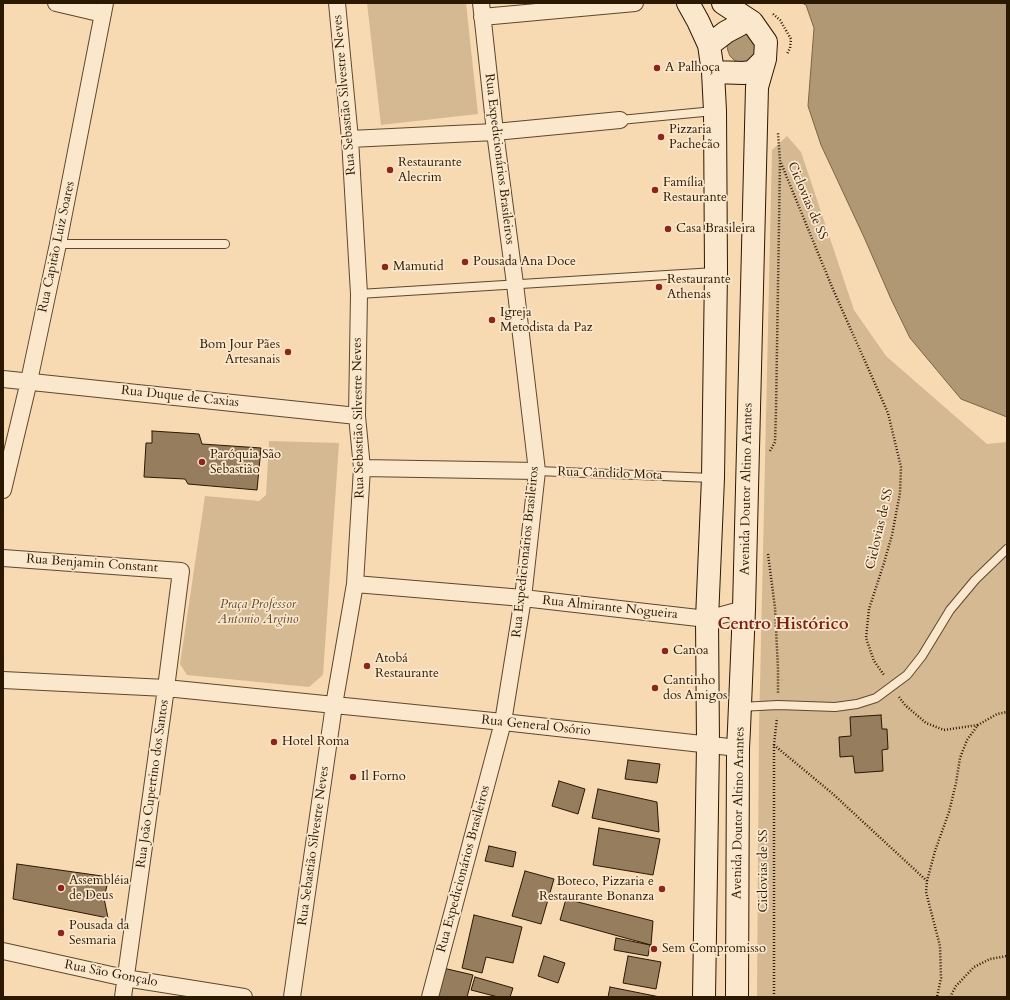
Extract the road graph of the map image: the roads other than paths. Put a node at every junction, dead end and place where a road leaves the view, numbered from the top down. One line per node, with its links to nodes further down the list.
1 (56, 3): 6 (street)
2 (337, 3): 15 (street, Rua Sebastião Silvestre Neves)
3 (635, 3): 7 (street)
4 (688, 3): 9 (main road)
5 (723, 3): 8 (main road, Avenida Doutor Altino Arantes)
6 (104, 9): 16 (street, Rua Capitão Luiz Soares)
7 (482, 10): 14 (street, Rua Expedicionários Brasileiros)
8 (752, 22): 9 (main road); 10 (main road, Avenida Doutor Altino Arantes)
9 (709, 45): 11 (main road)
10 (765, 59): 11 (main road); 33 (main road, Avenida Doutor Altino Arantes)
11 (713, 72): 12 (main road)
12 (714, 111): 13 (lane); 18 (main road)
13 (620, 120): 14 (street)
14 (495, 132): 15 (street); 19 (street, Rua Expedicionários Brasileiros)
15 (350, 139): 20 (street, Rua Sebastião Silvestre Neves)
16 (58, 244): 17 (lane); 22 (street, Rua Capitão Luiz Soares)
17 (225, 244)
18 (716, 272): 19 (lane); 26 (main road)
19 (515, 284): 20 (lane); 25 (street, Rua Expedicionários Brasileiros)
20 (359, 294): 23 (street, Rua Sebastião Silvestre Neves)
21 (3, 379): 22 (street, Rua Duque de Caxias)
22 (29, 381): 23 (street, Rua Duque de Caxias); 27 (street, Rua Capitão Luiz Soares)
23 (357, 416): 24 (street, Rua Sebastião Silvestre Neves)
24 (362, 468): 25 (street, Rua Cândido Mota); 31 (street, Rua Sebastião Silvestre Neves)
25 (537, 471): 26 (lane, Rua Cândido Mota); 32 (street, Rua Expedicionários Brasileiros)
26 (713, 478): 34 (main road)
27 (3, 490)
28 (1007, 549): 38 (lane)
29 (3, 558): 30 (street, Rua Benjamin Constant)
30 (181, 571): 36 (street, Rua João Cupertino dos Santos)
31 (355, 584): 32 (street, Rua Almirante Nogueira); 37 (street, Rua Sebastião Silvestre Neves)
32 (523, 598): 34 (street, Rua Almirante Nogueira); 39 (street, Rua Expedicionários Brasileiros)
33 (744, 609): 34 (street, Rua Almirante Nogueira); 38 (main road, Avenida Doutor Altino Arantes)
34 (707, 619): 40 (main road)
35 (3, 680): 36 (street, Rua General Osório)
36 (166, 688): 37 (street, Rua General Osório); 43 (street, Rua João Cupertino dos Santos)
37 (334, 705): 39 (street, Rua General Osório); 46 (street, Rua Sebastião Silvestre Neves)
38 (740, 707): 41 (main road, Avenida Doutor Altino Arantes)
39 (503, 722): 40 (street, Rua General Osório); 47 (street, Rua Expedicionários Brasileiros)
40 (708, 744): 41 (street, Rua General Osório); 48 (main road)
41 (738, 748): 49 (main road, Avenida Doutor Altino Arantes)
42 (3, 951): 43 (street, Rua São Gonçalo)
43 (125, 978): 44 (street, Rua João Cupertino dos Santos); 45 (street, Rua São Gonçalo)
44 (123, 997)
45 (244, 997)
46 (292, 997)
47 (430, 997)
48 (704, 997)
49 (737, 997)

